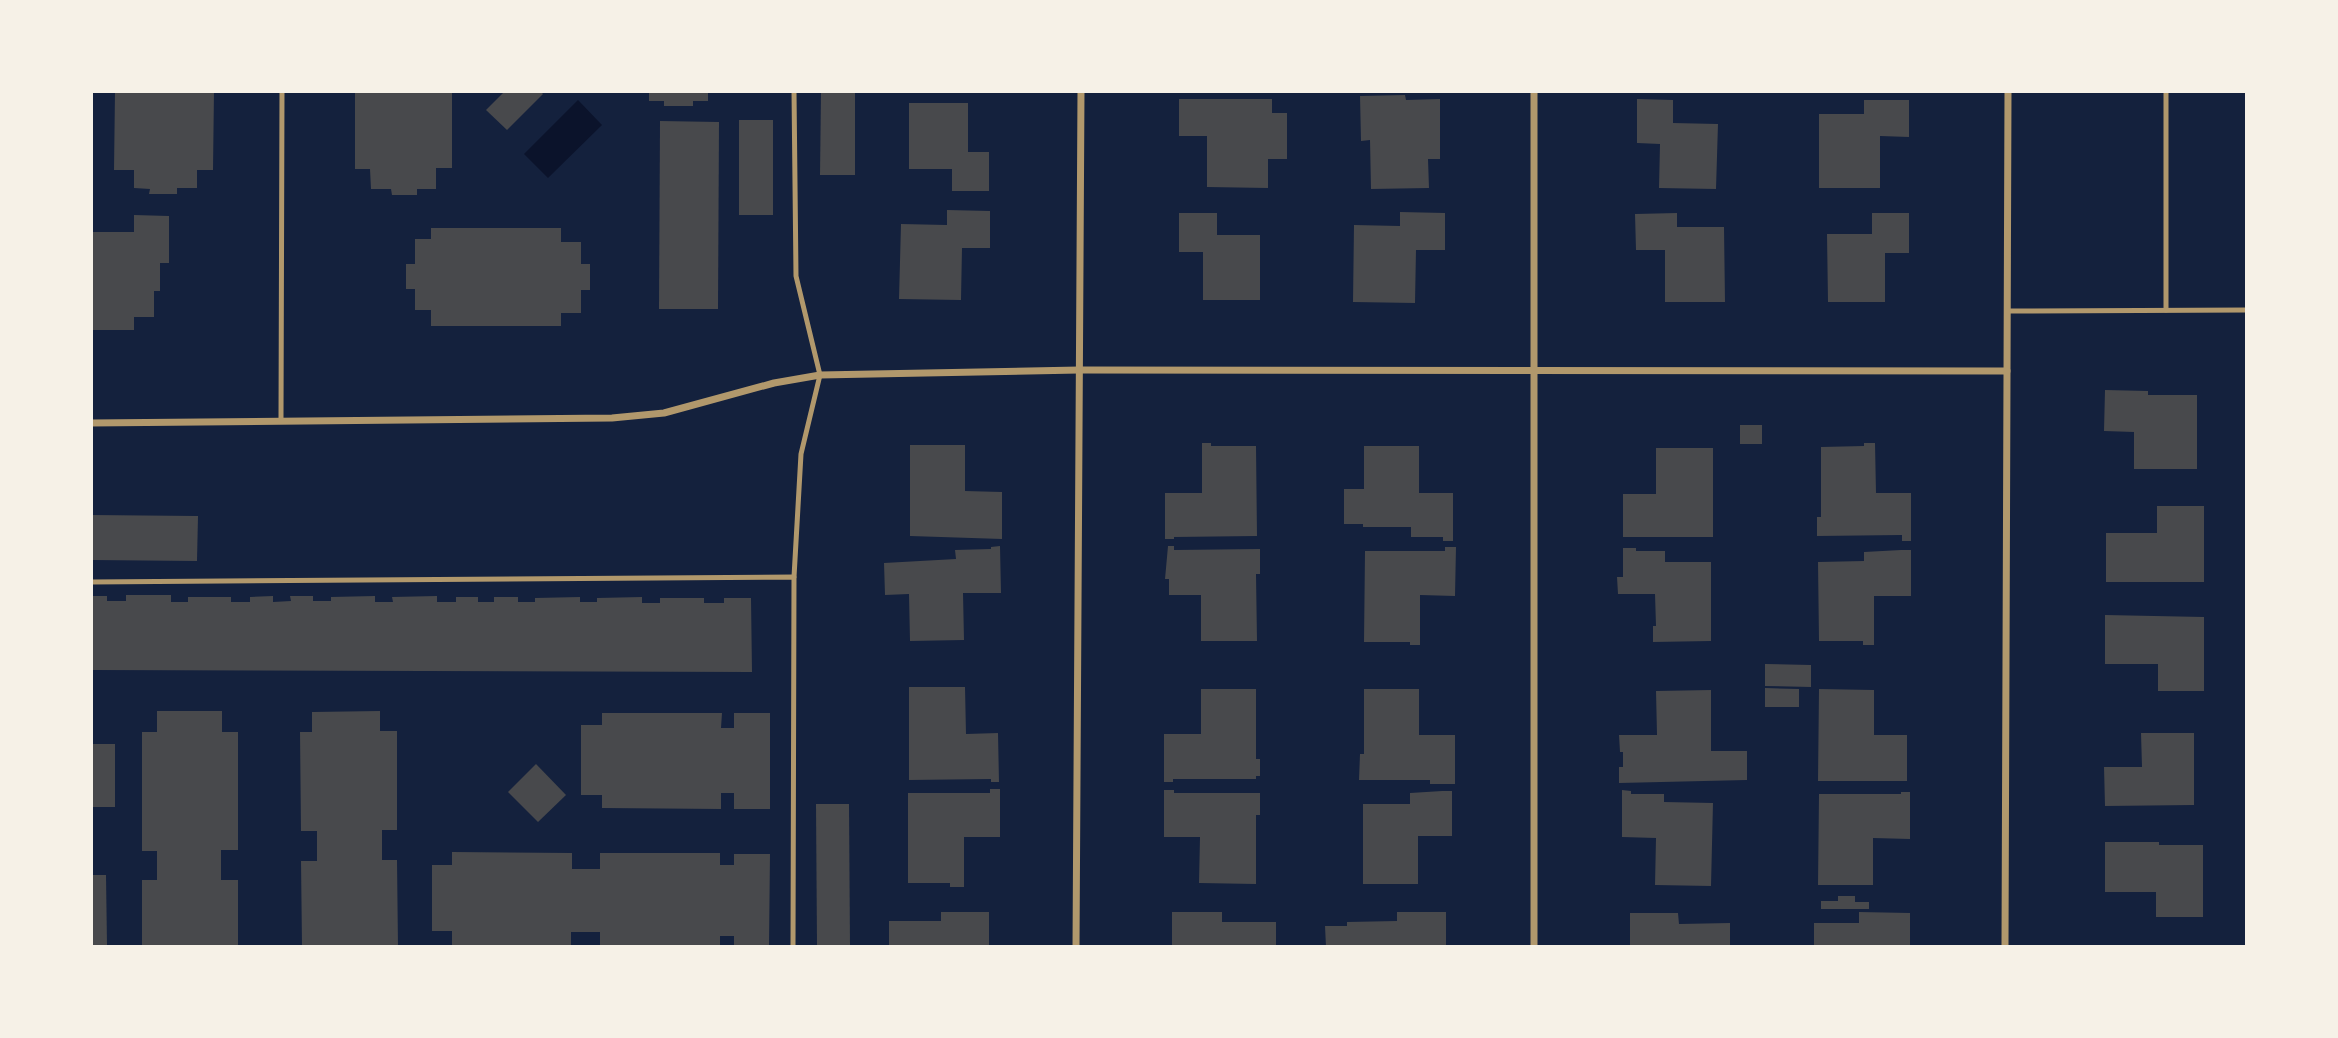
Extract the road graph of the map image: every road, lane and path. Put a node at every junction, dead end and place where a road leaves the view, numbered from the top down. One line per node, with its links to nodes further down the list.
1 (282, 91): 14 (lane)
2 (794, 91): 13 (lane)
3 (1081, 91): 10 (street)
4 (1534, 91): 12 (street)
5 (2008, 91): 9 (street)
6 (2166, 91): 7 (lane)
7 (2166, 310): 8 (lane); 9 (lane)
8 (2247, 310)
9 (2007, 311): 11 (street)
10 (1079, 370): 12 (street); 13 (street); 19 (street)
11 (2007, 371): 12 (street); 21 (street)
12 (1533, 372): 20 (street)
13 (820, 375): 14 (street); 16 (lane)
14 (281, 421): 15 (street)
15 (91, 423)
16 (794, 577): 17 (lane); 18 (lane)
17 (91, 582)
18 (793, 947)
19 (1076, 947)
20 (1534, 947)
21 (2005, 947)

